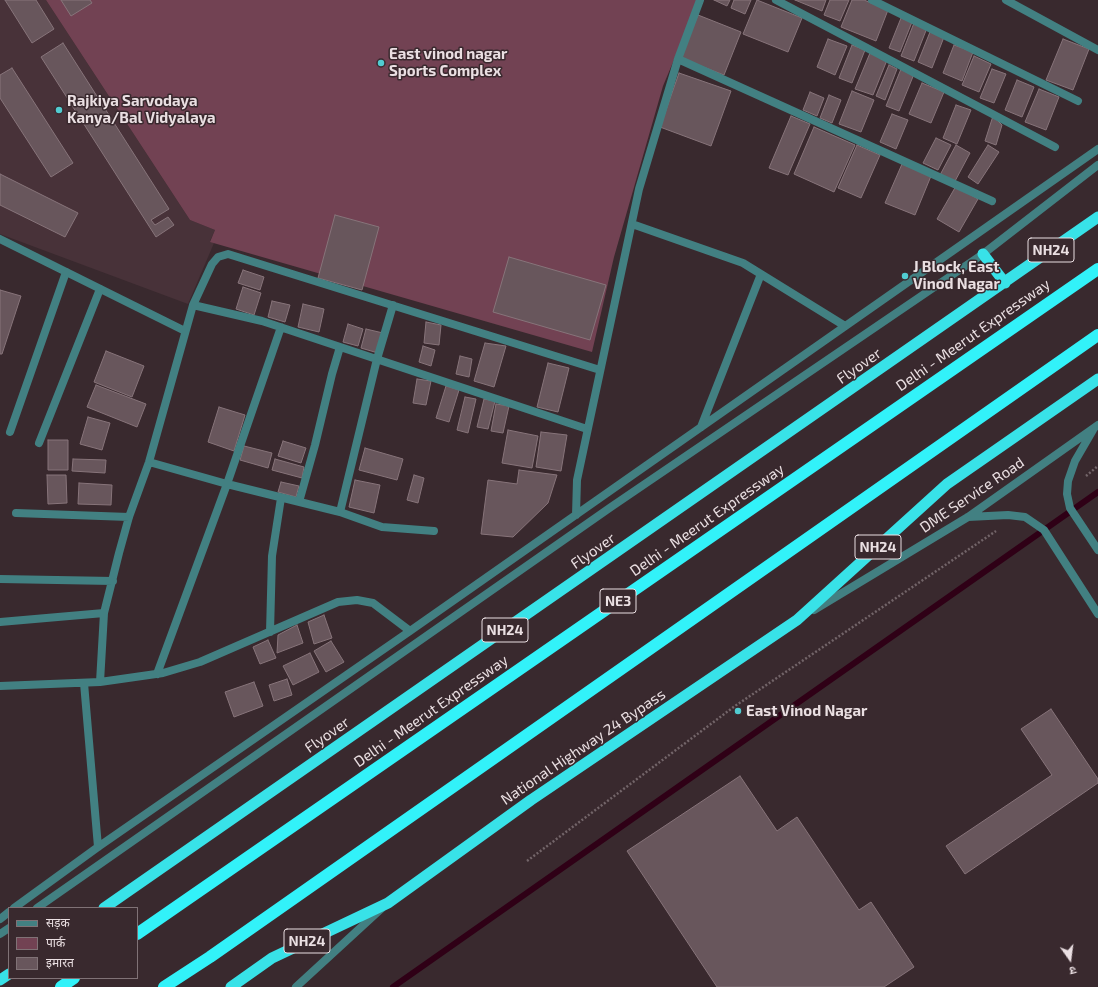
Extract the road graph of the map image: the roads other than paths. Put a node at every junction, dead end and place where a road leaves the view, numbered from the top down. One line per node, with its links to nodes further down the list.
1 (700, 0): 6 (street)
2 (776, 0): 8 (street)
3 (872, 0): 7 (street)
4 (1006, 0): 5 (street)
5 (1098, 50)
6 (678, 59): 11 (street); 13 (street)
7 (1078, 100)
8 (1055, 147)
9 (1098, 149): 23 (street)
10 (1098, 165): 15 (street)
11 (992, 201)
12 (1098, 217): 19 (highway, Flyover / NH24)
13 (632, 224): 18 (street); 29 (street)
14 (0, 239): 17 (street)
15 (983, 254): 19 (highway); 62 (street)
16 (1098, 269): 64 (highway, Delhi - Meerut Expressway / NE3)
17 (66, 272): 20 (street); 34 (street)
18 (761, 274): 23 (street); 32 (street)
19 (1005, 283): 63 (highway, Flyover / NH24)
20 (100, 289): 25 (street); 35 (street)
21 (193, 305): 22 (street); 24 (street); 25 (street)
22 (393, 306): 28 (street); 29 (street)
23 (845, 326): 32 (street)
24 (281, 328): 27 (street); 37 (street)
25 (186, 331): 36 (street)
26 (1098, 335): 67 (highway)
27 (340, 347): 28 (street); 39 (street)
28 (377, 359): 33 (street); 40 (street)
29 (600, 370): 33 (street)
30 (1098, 379): 51 (highway, NH24)
31 (1096, 426): 44 (street, DME Service Road); 46 (street)
32 (700, 428): 42 (street)
33 (587, 429): 42 (street)
34 (10, 432)
35 (39, 443)
36 (148, 462): 37 (street); 43 (street)
37 (226, 484): 38 (street); 55 (street)
38 (281, 498): 39 (street); 54 (street)
39 (299, 502): 40 (street)
40 (340, 512): 45 (street)
41 (16, 513): 43 (street)
42 (576, 515): 53 (street)
43 (129, 517): 48 (street)
44 (968, 517): 50 (street); 51 (street, DME Service Road)
45 (434, 531)
46 (1098, 550)
47 (0, 579): 48 (street)
48 (113, 581): 49 (street)
49 (104, 613): 52 (street); 56 (street)
50 (1098, 614)
51 (796, 620): 60 (highway, National Highway 24 Bypass / NH24)
52 (0, 622)
53 (410, 631): 54 (street); 59 (street)
54 (270, 632): 55 (street)
55 (157, 674): 56 (street)
56 (100, 682): 57 (street)
57 (84, 683): 58 (street); 59 (street)
58 (0, 686)
59 (98, 847): 61 (street)
60 (388, 902): 68 (highway, NH24); 69 (street)
61 (15, 907)
62 (39, 907)
63 (105, 907)
64 (138, 933)
65 (73, 979): 66 (highway)
66 (61, 987)
67 (164, 987)
68 (231, 987)
69 (296, 987)

